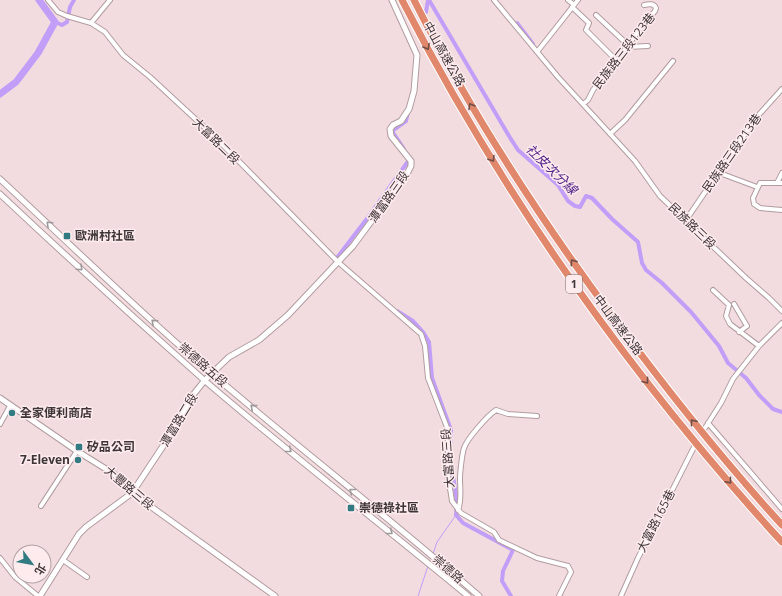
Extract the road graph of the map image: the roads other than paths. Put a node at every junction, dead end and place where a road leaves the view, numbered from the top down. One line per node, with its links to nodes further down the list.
1 (48, 0): 12 (street, 大富路二段)
2 (110, 0): 12 (street)
3 (392, 0): 29 (street, 潭富路三段)
4 (402, 0): 52 (highway, 中山高速公路 / 1, one-way to 52)
5 (414, 0): 50 (highway, 中山高速公路 / 1, one-way to 5)
6 (494, 0): 15 (street, 民族路三段)
7 (568, 0): 10 (street)
8 (578, 0): 10 (street)
9 (644, 5): 13 (street, 民族路三段123巷)
10 (573, 6): 15 (street); 16 (street)
11 (596, 16): 13 (street)
12 (92, 23): 29 (street, 大富路二段)
13 (627, 46): 14 (street); 16 (street, 民族路三段123巷)
14 (648, 46)
15 (537, 52): 19 (street, 民族路三段)
16 (616, 60): 19 (street, 民族路三段123巷)
17 (673, 61): 20 (street)
18 (782, 89): 21 (street, 民族路三段213巷)
19 (583, 104): 20 (street, 民族路三段)
20 (610, 134): 28 (street, 民族路三段)
21 (717, 172): 25 (street); 28 (street, 民族路三段213巷)
22 (782, 173): 24 (street)
23 (0, 179): 36 (street, 崇德路五段, one-way to 23)
24 (780, 183): 25 (street)
25 (757, 187): 27 (street)
26 (0, 194): 37 (street, 崇德路五段, one-way to 37)
27 (782, 210)
28 (686, 220): 32 (street, 民族路三段)
29 (338, 262): 36 (street, 潭富路二段); 49 (street, 大富路三段)
30 (713, 290): 34 (street)
31 (734, 304): 34 (street)
32 (782, 312)
33 (782, 323): 35 (street)
34 (739, 332): 35 (street)
35 (759, 346): 41 (street)
36 (211, 373): 37 (street, 潭富路二段); 51 (street, 崇德路五段, one-way to 36)
37 (205, 380): 46 (street, 潭富路二段); 53 (street, 崇德路五段, one-way to 53)
38 (0, 398): 39 (street, 大豐路三段)
39 (10, 406): 42 (street); 45 (street, 大豐路三段)
40 (537, 416): 49 (street)
41 (708, 423): 43 (street); 48 (street)
42 (0, 424)
43 (705, 428)
44 (694, 447): 62 (street, 大富路165巷)
45 (77, 451): 46 (street, 大豐路三段); 47 (street)
46 (132, 493): 55 (street, 潭富路二段); 58 (street, 大豐路三段)
47 (41, 506)
48 (782, 508)
49 (458, 510): 61 (street)
50 (782, 526)
51 (416, 541): 60 (street, 崇德路)
52 (782, 542)
53 (410, 548): 59 (street, 崇德路)
54 (0, 558): 57 (street)
55 (63, 560): 56 (street); 57 (street, 潭富路二段)
56 (88, 577)
57 (39, 596)
58 (275, 596)
59 (468, 596)
60 (480, 596)
61 (559, 596)
62 (621, 596)

